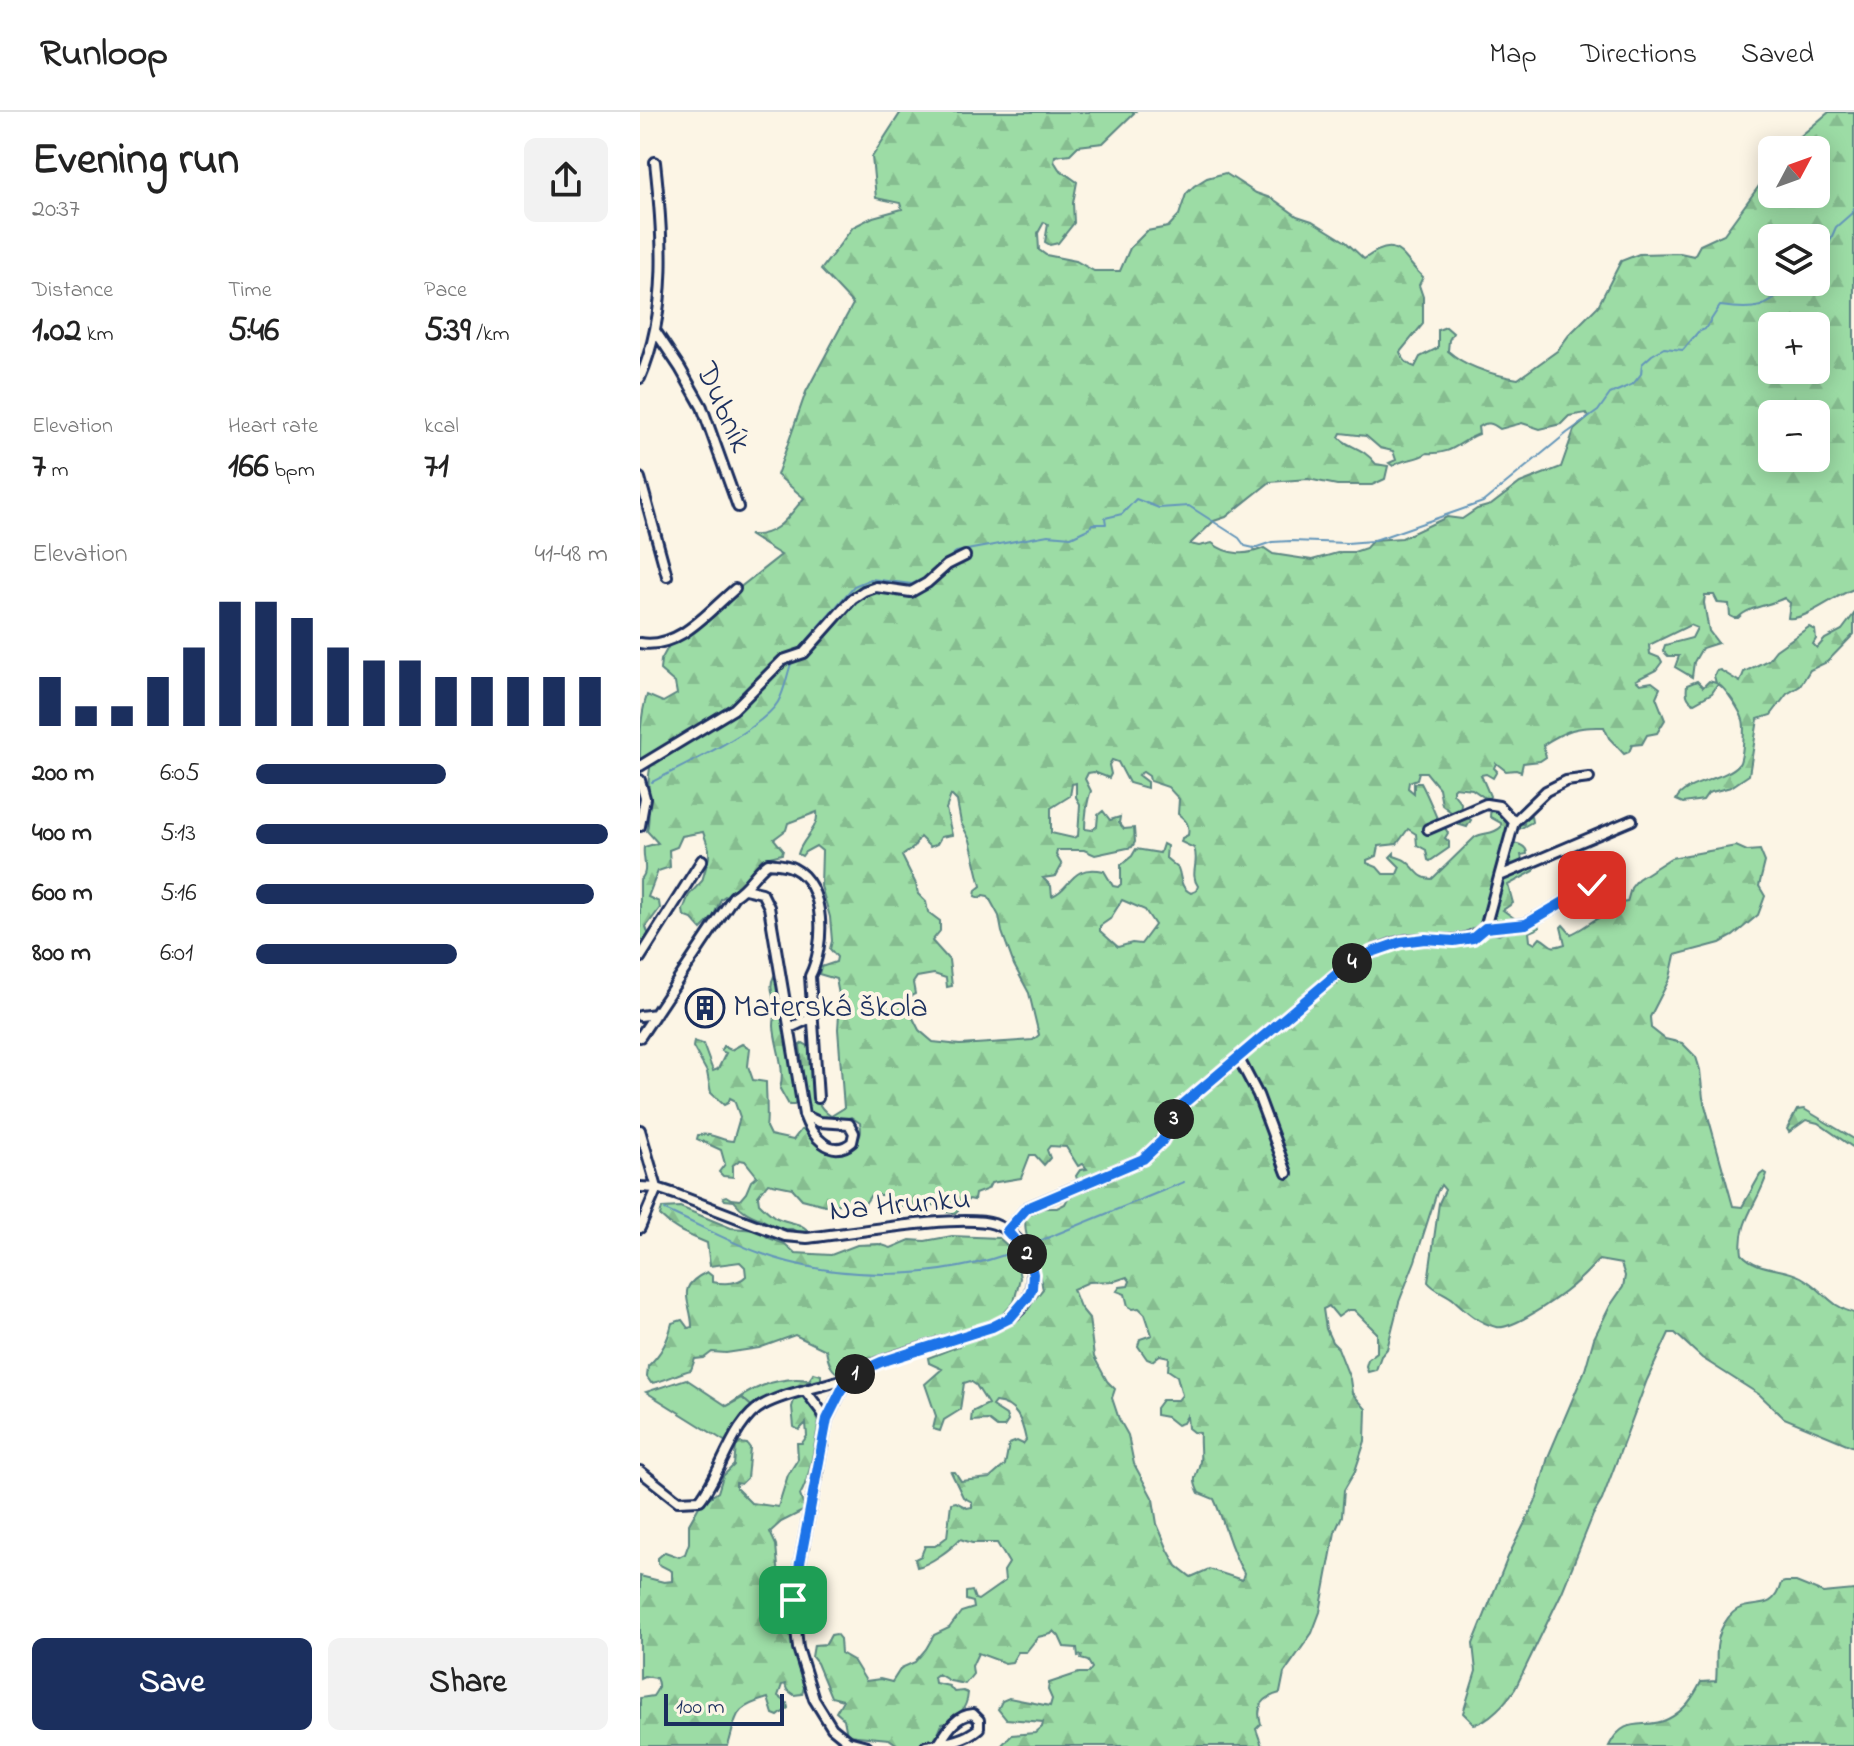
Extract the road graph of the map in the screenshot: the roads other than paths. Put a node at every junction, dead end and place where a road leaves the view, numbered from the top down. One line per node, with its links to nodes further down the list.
1 (655, 162): 2 (street, Dubník)
2 (656, 332): 3 (street, Dubník); 4 (street, Dubník)
3 (669, 352): 4 (street); 7 (street, Dubník)
4 (649, 356): 5 (street, Dubník)
5 (640, 378)
6 (640, 478): 9 (street)
7 (738, 507)
8 (965, 556): 12 (street)
9 (667, 576)
10 (735, 589): 11 (street)
11 (640, 643)
12 (640, 766)
13 (1589, 778): 16 (street)
14 (641, 781): 17 (street)
15 (1632, 820): 20 (street)
16 (1514, 822): 18 (street); 20 (street)
17 (640, 826)
18 (1428, 829)
19 (702, 860): 24 (street)
20 (1502, 875): 23 (street)
21 (1592, 885): 23 (street, Na Hrunku)
22 (745, 889): 26 (street); 28 (street); 29 (street)
23 (1485, 928): 31 (street, Na Hrunku)
24 (643, 949): 25 (street)
25 (640, 958)
26 (656, 1014): 27 (street); 30 (street)
27 (640, 1016)
28 (811, 1018): 29 (street); 32 (street)
29 (790, 1028): 33 (street)
30 (640, 1037)
31 (1238, 1057): 35 (street); 39 (street, Na Hrunku)
32 (818, 1098)
33 (804, 1115): 33 (street)
34 (640, 1130): 37 (street)
35 (1287, 1173)
36 (640, 1187): 37 (street, Na Hrunku)
37 (657, 1188): 38 (street); 39 (street, Na Hrunku)
38 (640, 1228)
39 (1007, 1231): 40 (street)
40 (848, 1377): 41 (street); 42 (street)
41 (805, 1390): 42 (street); 43 (street)
42 (827, 1419): 45 (street)
43 (640, 1471)
44 (939, 1744): 44 (street); 46 (street)
45 (867, 1746)
46 (926, 1746)

